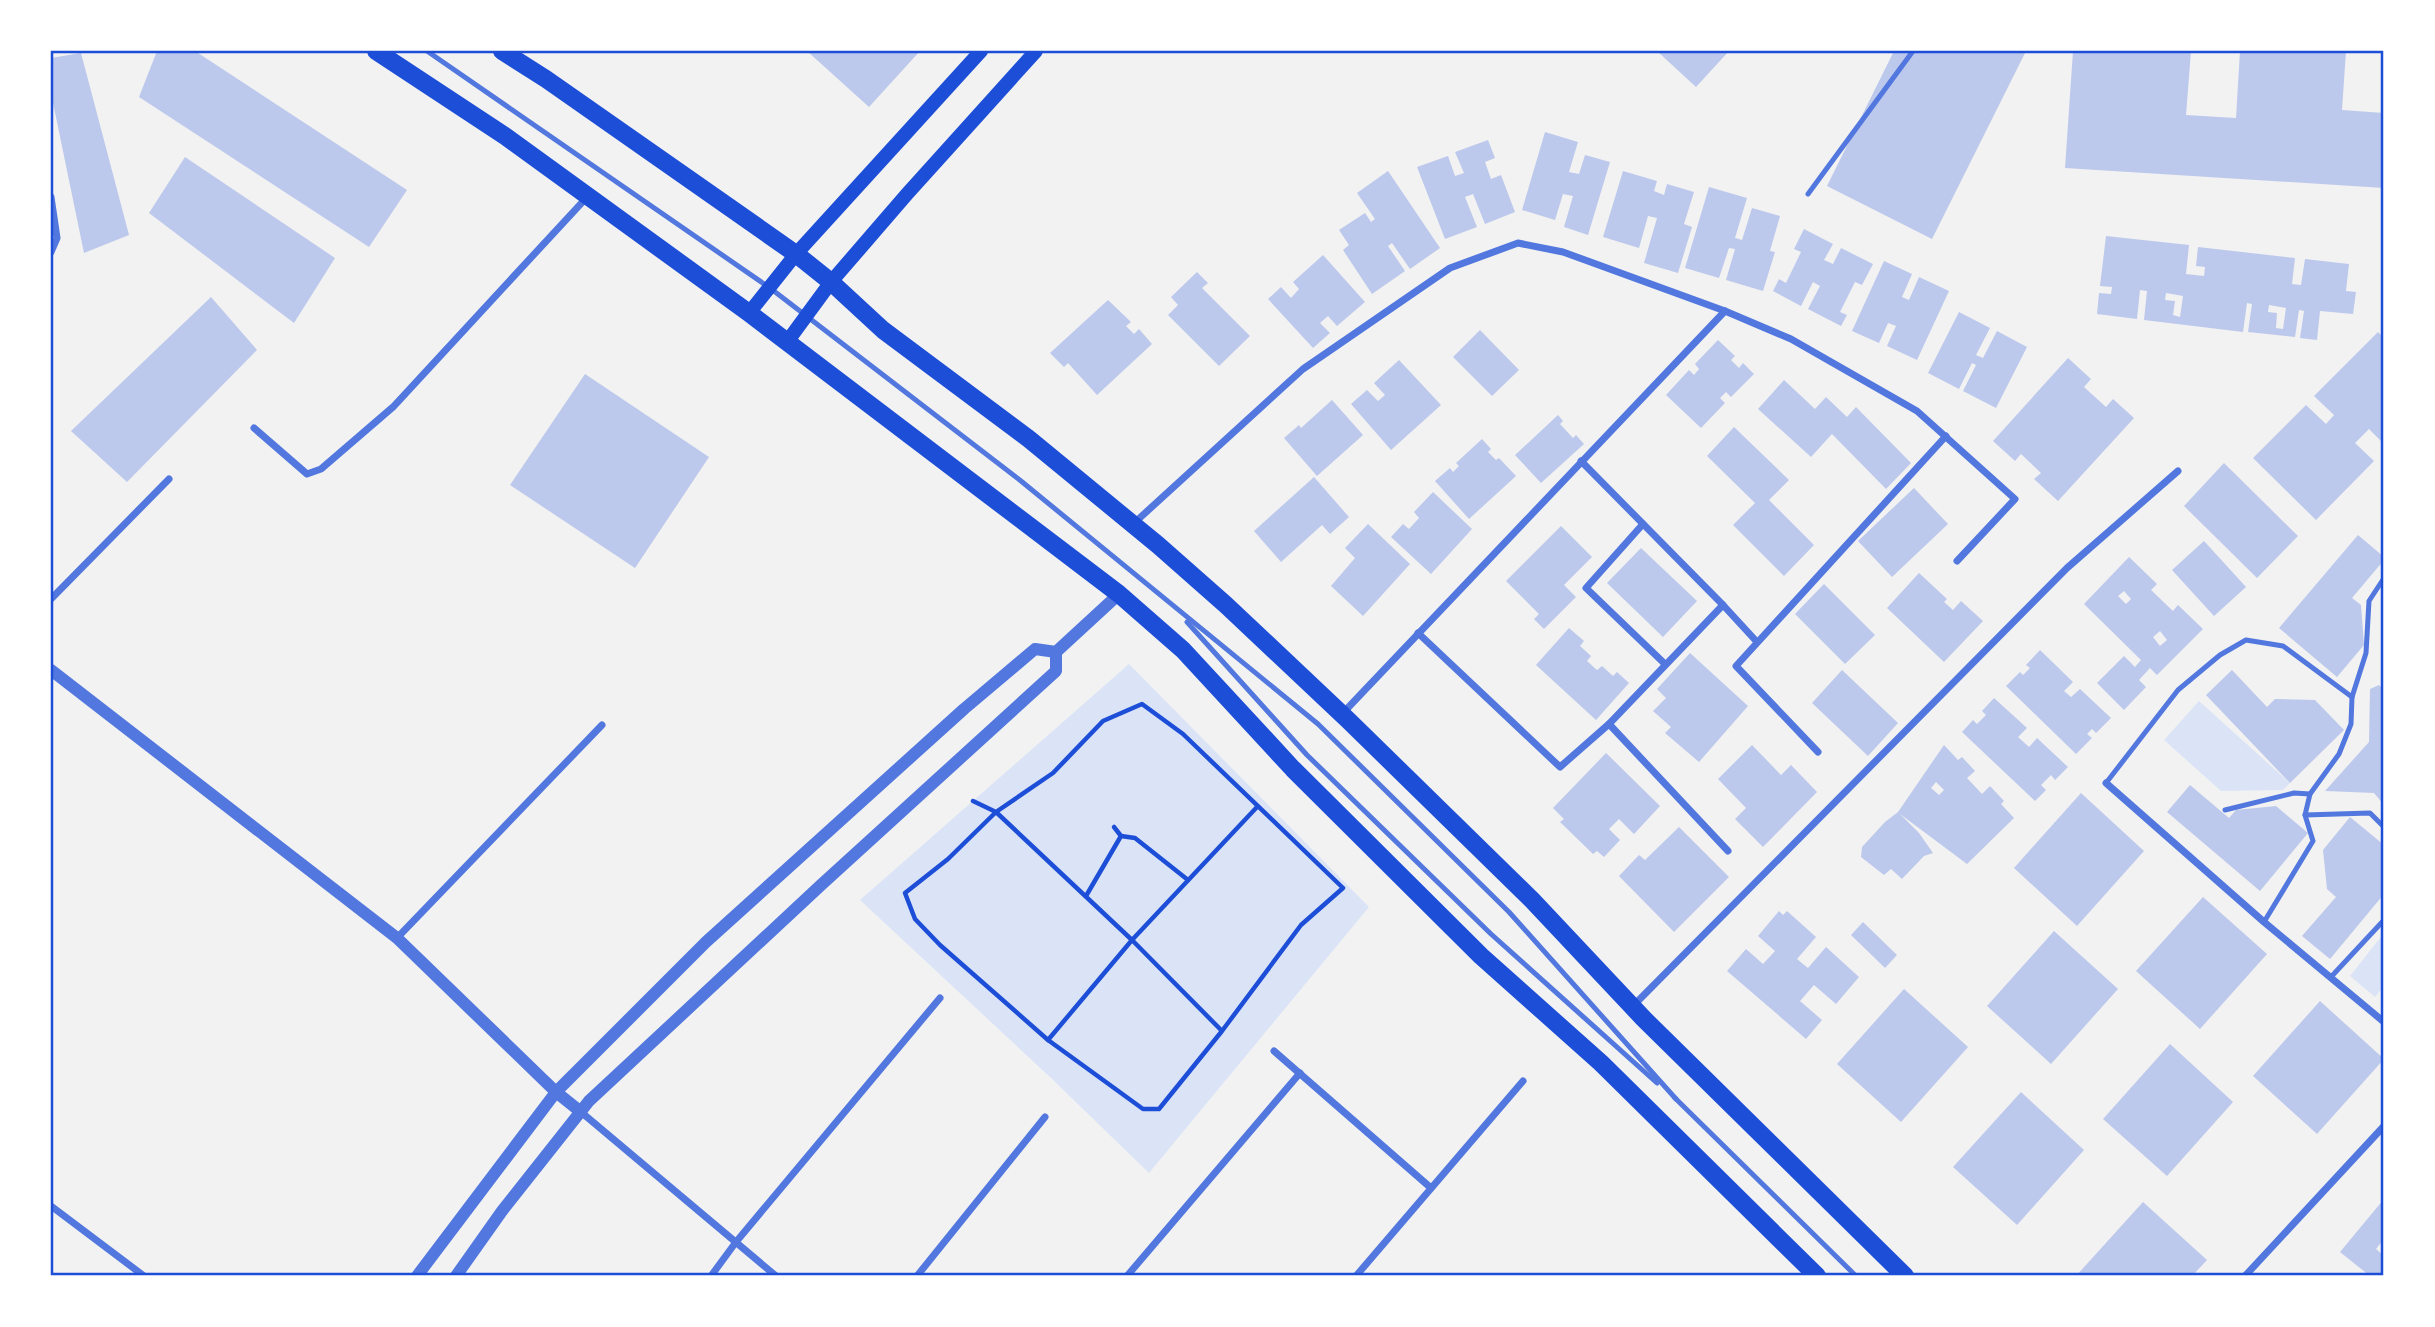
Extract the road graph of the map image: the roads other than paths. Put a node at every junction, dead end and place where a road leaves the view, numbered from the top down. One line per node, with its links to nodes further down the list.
1 (376, 51): 8 (main road)
2 (427, 51): 13 (lane)
3 (502, 51): 11 (main road)
4 (981, 51): 11 (main road)
5 (1036, 51): 12 (main road)
6 (1913, 51): 7 (lane)
7 (1808, 194)
8 (587, 196): 15 (main road); 18 (street)
9 (51, 197): 10 (street)
10 (51, 252)
11 (796, 254): 12 (main road); 13 (main road)
12 (831, 282): 16 (main road); 24 (main road)
13 (770, 288): 15 (main road); 16 (lane)
14 (1725, 310): 19 (street); 20 (street); 24 (street)
15 (749, 313): 17 (main road)
16 (806, 316): 17 (main road); 30 (lane)
17 (787, 342): 27 (main road)
18 (254, 428)
19 (1946, 436): 25 (street); 32 (street)
20 (1581, 461): 23 (street); 31 (street)
21 (2178, 471): 52 (street)
22 (169, 479): 28 (street)
23 (1643, 524): 29 (street); 34 (street)
24 (1131, 525): 37 (main road)
25 (1957, 561)
26 (2384, 579): 36 (lane)
27 (1119, 594): 33 (street); 74 (main road)
28 (51, 599)
29 (1723, 605): 32 (street); 34 (street)
30 (1175, 609): 58 (lane); 58 (lane)
31 (1418, 633): 37 (street); 38 (street)
32 (1757, 642): 40 (street)
33 (1056, 652): 57 (street); 59 (street)
34 (1665, 664): 38 (street)
35 (51, 670): 49 (street)
36 (2352, 698): 41 (lane); 42 (lane)
37 (1342, 714): 52 (main road)
38 (1609, 724): 46 (street)
39 (602, 725): 49 (street)
40 (1818, 752)
41 (2106, 783): 48 (street)
42 (2310, 794): 43 (lane); 44 (lane)
43 (2225, 810)
44 (2305, 815): 45 (lane); 48 (lane)
45 (2384, 827)
46 (1728, 851)
47 (2384, 920): 50 (lane)
48 (2264, 922): 50 (street)
49 (397, 938): 57 (street)
50 (2330, 978): 53 (street)
51 (940, 998): 64 (street)
52 (1632, 1006): 76 (main road)
53 (2384, 1022)
54 (1274, 1051): 55 (street)
55 (1300, 1073): 62 (street); 72 (street)
56 (1522, 1081): 62 (street)
57 (556, 1092): 59 (street); 67 (street)
58 (1676, 1099): 75 (lane)
59 (581, 1112): 64 (street); 68 (street)
60 (1045, 1117): 71 (street)
61 (2384, 1126): 77 (street)
62 (1431, 1188): 73 (street)
63 (51, 1206): 65 (street)
64 (736, 1242): 69 (street); 70 (street)
65 (133, 1273): 66 (street)
66 (144, 1276)
67 (417, 1276)
68 (456, 1276)
69 (711, 1276)
70 (776, 1276)
71 (916, 1276)
72 (1127, 1276)
73 (1356, 1276)
74 (1817, 1276)
75 (1856, 1276)
76 (1905, 1276)
77 (2245, 1276)

